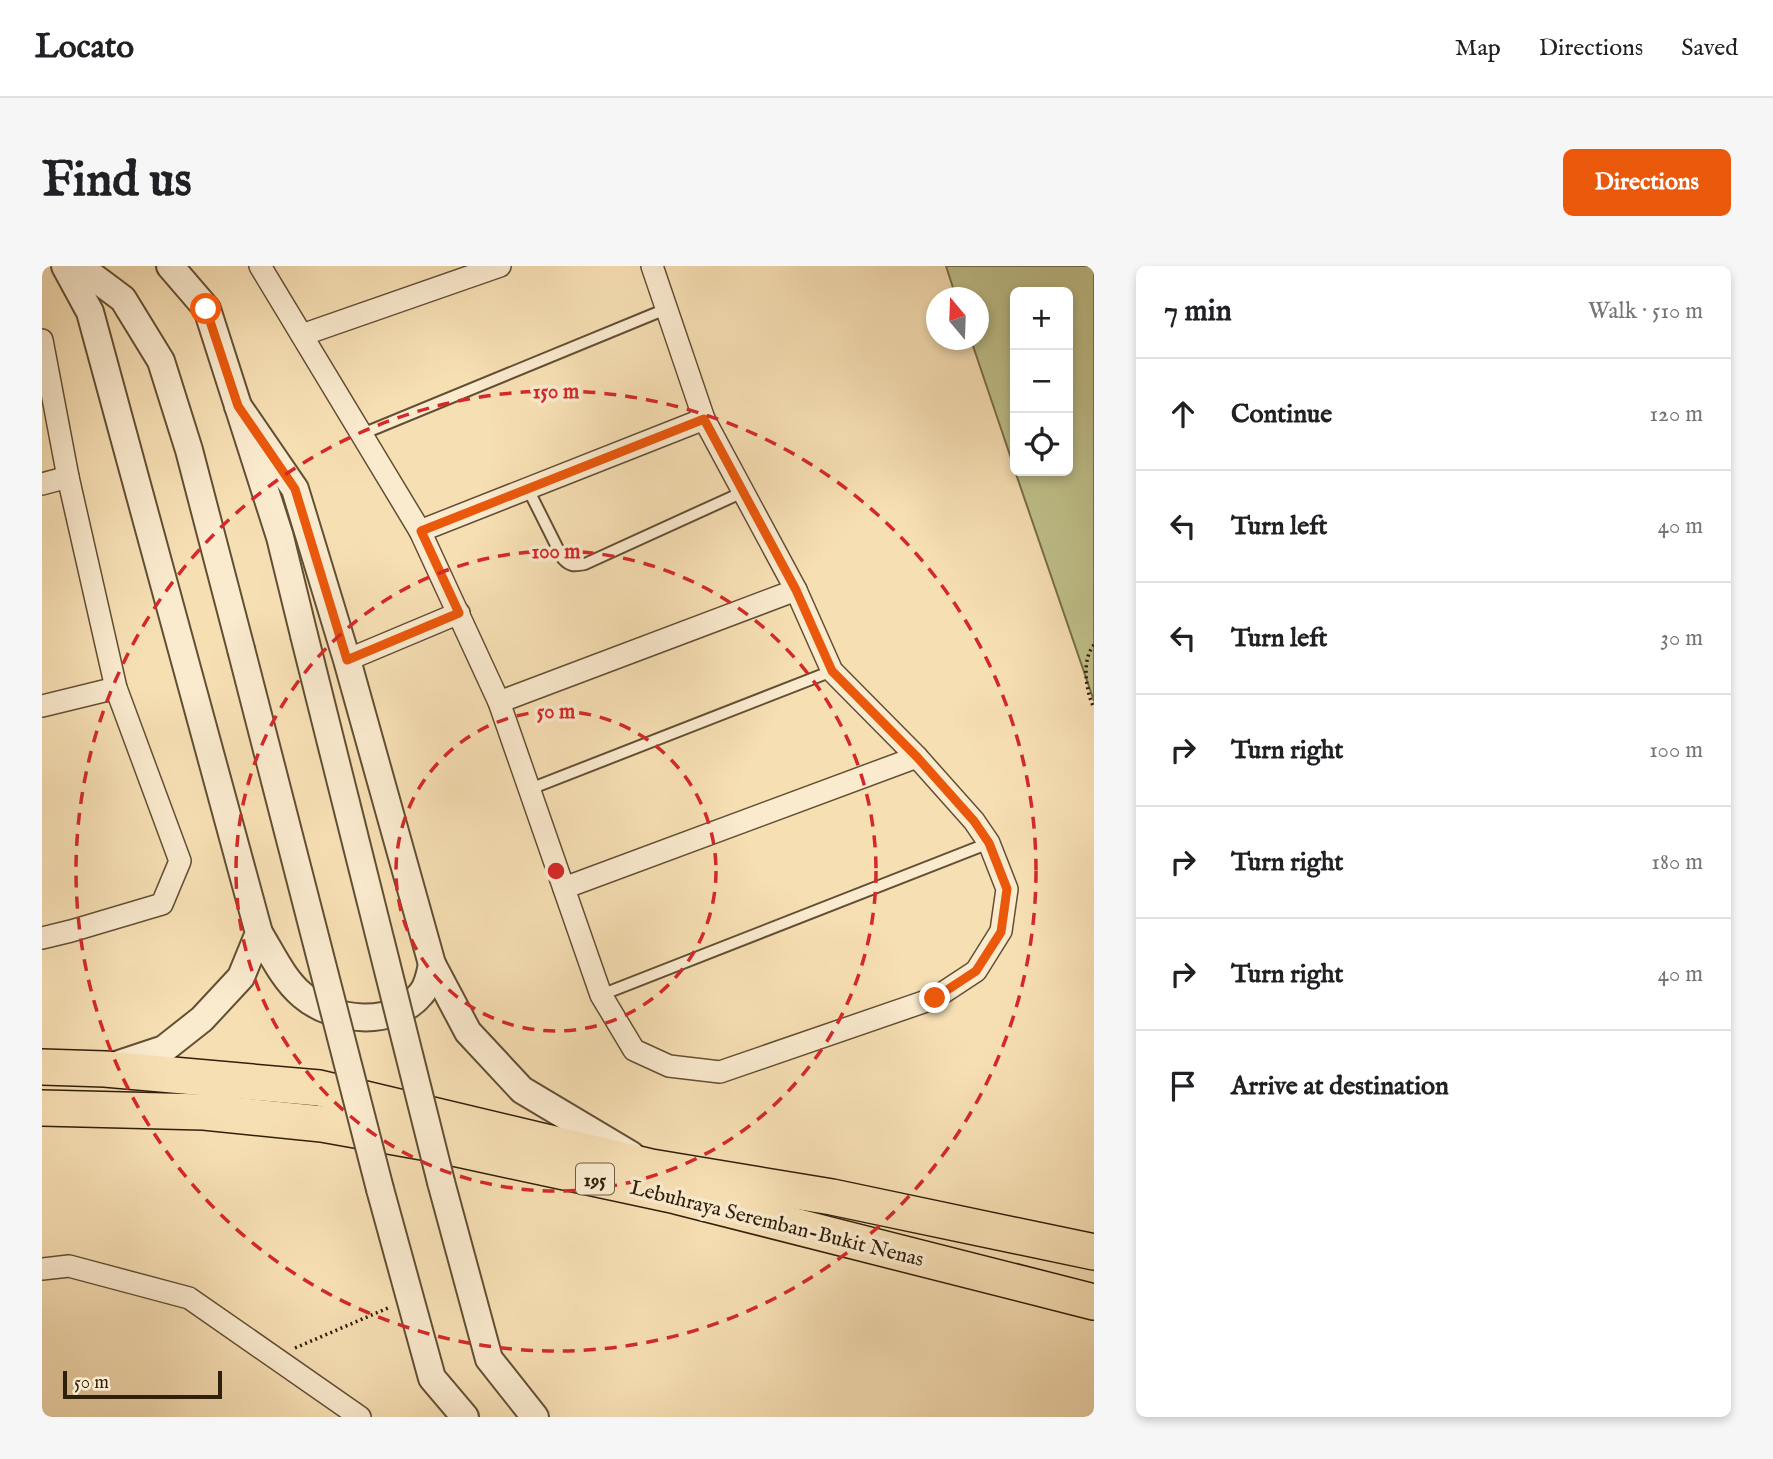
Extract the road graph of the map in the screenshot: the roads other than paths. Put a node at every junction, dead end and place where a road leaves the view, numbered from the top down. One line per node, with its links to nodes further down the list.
1 (65, 266): 29 (street)
2 (79, 266): 41 (street, bridge)
3 (170, 266): 10 (street)
4 (260, 266): 8 (street)
5 (500, 266): 8 (street)
6 (652, 266): 7 (street)
7 (666, 309): 11 (street); 12 (lane)
8 (302, 335): 12 (street)
9 (42, 340): 13 (street)
10 (238, 406): 20 (street); 42 (street, bridge)
11 (704, 419): 15 (street); 16 (street)
12 (362, 434): 17 (street)
13 (68, 477): 14 (street); 22 (street)
14 (42, 484)
15 (528, 489): 16 (lane); 17 (street)
16 (743, 492): 18 (street)
17 (421, 531): 19 (street)
18 (796, 590): 21 (street); 23 (street)
19 (459, 613): 20 (street); 23 (street)
20 (347, 660): 31 (street)
21 (832, 671): 25 (street); 26 (lane)
22 (116, 688): 24 (street); 30 (street)
23 (499, 702): 26 (street)
24 (42, 706)
25 (917, 757): 27 (street); 28 (street)
26 (530, 789): 28 (street)
27 (989, 843): 32 (lane); 32 (street)
28 (564, 888): 32 (street)
29 (259, 933): 31 (street); 34 (street)
30 (42, 938)
31 (432, 964): 36 (street)
32 (601, 995)
33 (42, 1067): 34 (highway, Lebuhraya Seremban-Bukit Nenas / 195)
34 (105, 1069): 36 (highway, Lebuhraya Seremban-Bukit Nenas / 195)
35 (42, 1108): 39 (highway, Lebuhraya Seremban-Bukit Nenas / 195)
36 (651, 1167): 37 (highway, Lebuhraya Seremban-Bukit Nenas / 195)
37 (1094, 1252)
38 (42, 1269): 40 (street)
39 (1094, 1302)
40 (360, 1417)
41 (465, 1417)
42 (535, 1417)

